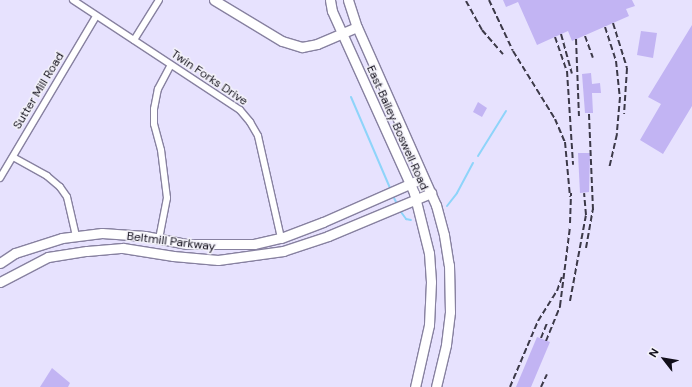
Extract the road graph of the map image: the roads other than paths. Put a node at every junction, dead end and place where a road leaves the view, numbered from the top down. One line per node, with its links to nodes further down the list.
1 (73, 0): 6 (street, Twin Forks Drive)
2 (159, 0): 9 (street)
3 (214, 0): 8 (street)
4 (330, 0): 8 (street, East Bailey Boswell Road)
5 (348, 0): 7 (street, East Bailey Boswell Road)
6 (96, 16): 9 (street, Twin Forks Drive); 11 (street, Sutter Mill Road)
7 (357, 27): 8 (street); 13 (street, East Bailey Boswell Road)
8 (342, 33): 14 (street, East Bailey Boswell Road)
9 (134, 40): 10 (street, Twin Forks Drive)
10 (171, 65): 18 (street, Twin Forks Drive); 19 (street)
11 (12, 157): 12 (street, Sutter Mill Road); 17 (street)
12 (0, 178)
13 (423, 178): 14 (street, Beltmill Parkway); 15 (street, East Bailey Boswell Road)
14 (410, 184): 16 (street, East Bailey Boswell Road); 18 (street, Beltmill Parkway)
15 (431, 193): 16 (street, Beltmill Parkway); 26 (street, East Bailey Boswell Road)
16 (416, 200): 20 (street, Beltmill Parkway); 25 (street, East Bailey Boswell Road)
17 (76, 236): 19 (street, Beltmill Parkway); 21 (street); 23 (street, Beltmill Parkway)
18 (281, 238): 19 (street, Beltmill Parkway); 20 (street)
19 (160, 239): 22 (street)
20 (283, 251): 22 (street, Beltmill Parkway)
21 (78, 252): 22 (street, Beltmill Parkway); 24 (street, Beltmill Parkway)
22 (156, 253)
23 (0, 263)
24 (0, 282)
25 (415, 387)
26 (436, 387)

